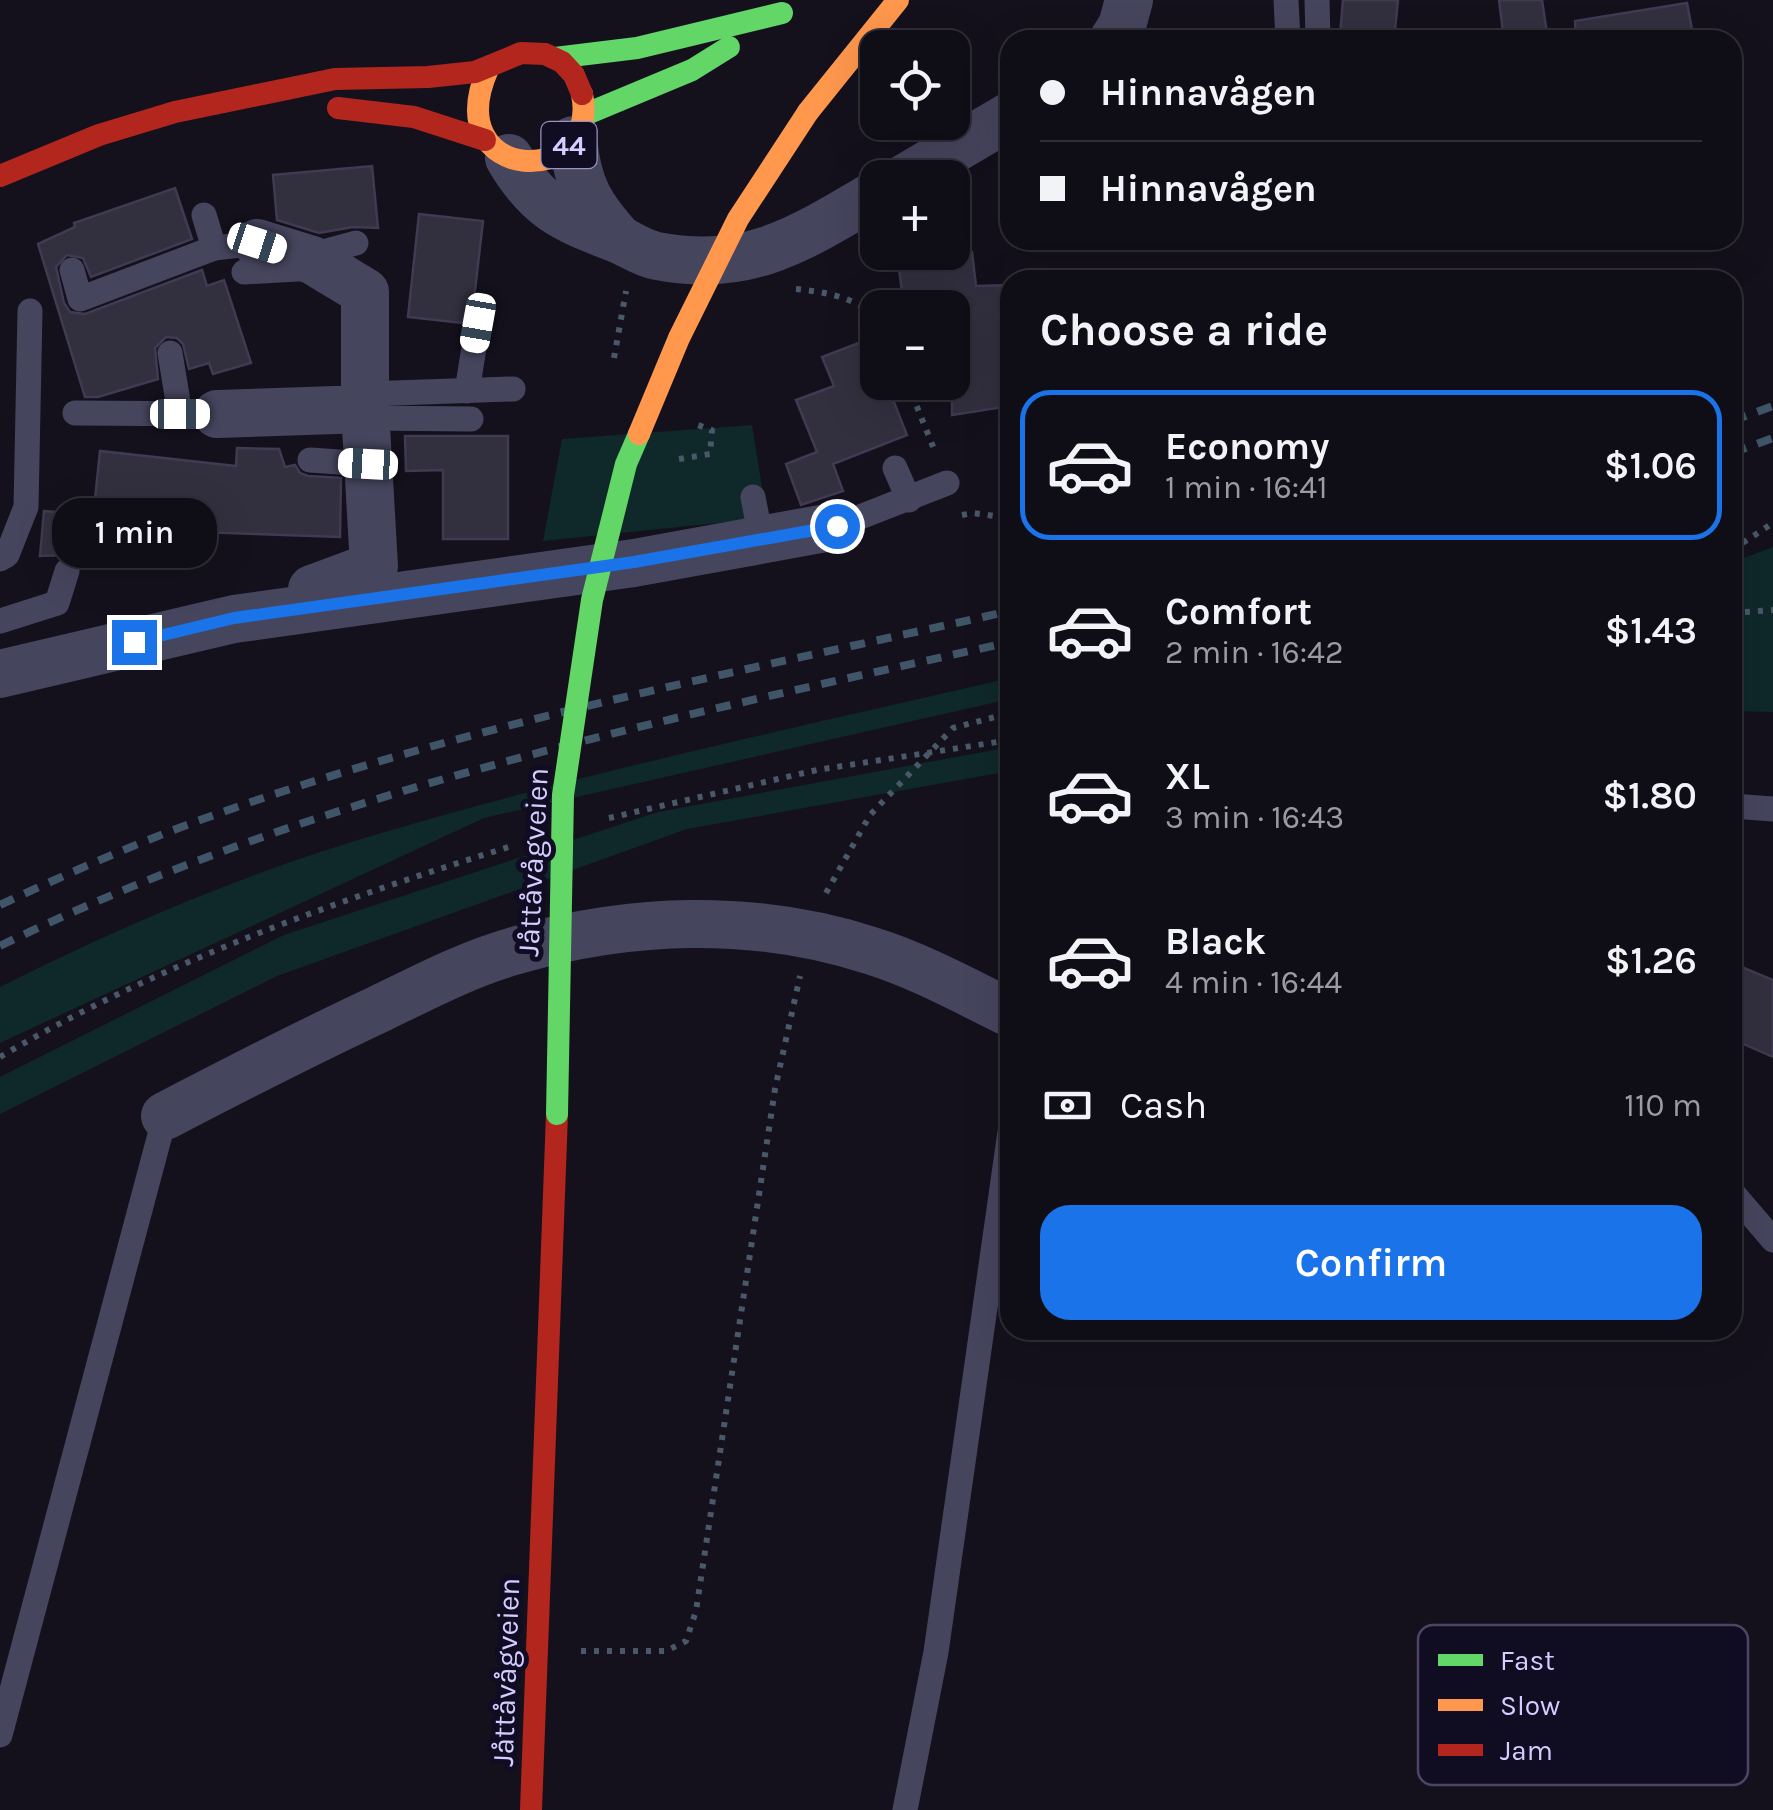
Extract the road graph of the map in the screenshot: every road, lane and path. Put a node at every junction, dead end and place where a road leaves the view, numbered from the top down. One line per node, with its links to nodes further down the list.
1 (898, 0): 62 (street, Jåttåvågveien, bridge)
2 (1129, 0): 5 (street)
3 (1286, 0): 6 (lane)
4 (1318, 0): 7 (lane)
5 (1119, 30)
6 (1288, 30)
7 (1318, 30)
8 (555, 58): 9 (street, 44); 12 (street, 44); 12 (street, 44)
9 (488, 68): 10 (street, 44); 13 (street)
10 (251, 99): 13 (street, 44); 15 (street, 44)
11 (1000, 122): 14 (street)
12 (579, 127): 13 (street, 44); 18 (street)
13 (497, 149): 18 (street)
14 (935, 160)
15 (0, 176)
16 (860, 204): 18 (street)
17 (204, 215): 19 (lane)
18 (627, 244): 24 (path)
19 (238, 254): 20 (lane); 31 (street)
20 (72, 270)
21 (30, 311): 39 (lane)
22 (478, 323): 26 (lane)
23 (170, 353): 29 (lane)
24 (612, 369)
25 (513, 389): 26 (lane)
26 (467, 390): 31 (lane)
27 (914, 400): 34 (path)
28 (75, 413): 29 (lane)
29 (198, 414): 31 (street)
30 (471, 419): 31 (lane)
31 (366, 421): 32 (lane); 43 (street)
32 (310, 460)
33 (896, 468): 35 (lane)
34 (947, 483): 35 (lane)
35 (909, 500): 37 (lane)
36 (1773, 523): 38 (path)
37 (837, 526): 43 (street)
38 (1742, 543)
39 (4, 548)
40 (67, 571): 44 (lane)
41 (1773, 610): 42 (path)
42 (1742, 612)
43 (234, 618): 45 (street)
44 (0, 621)
45 (0, 674)
46 (1000, 716): 48 (path)
47 (1000, 742): 48 (path)
48 (930, 752): 51 (path); 53 (path)
49 (1742, 807): 50 (lane)
50 (1773, 809)
51 (608, 818)
52 (516, 844): 55 (path)
53 (812, 936): 54 (street); 56 (street); 60 (path)
54 (1000, 1007)
55 (0, 1056)
56 (164, 1116): 61 (lane)
57 (1000, 1202): 63 (lane)
58 (1742, 1204): 59 (lane)
59 (1773, 1240)
60 (589, 1651)
61 (0, 1736)
62 (531, 1810)
63 (905, 1810)

